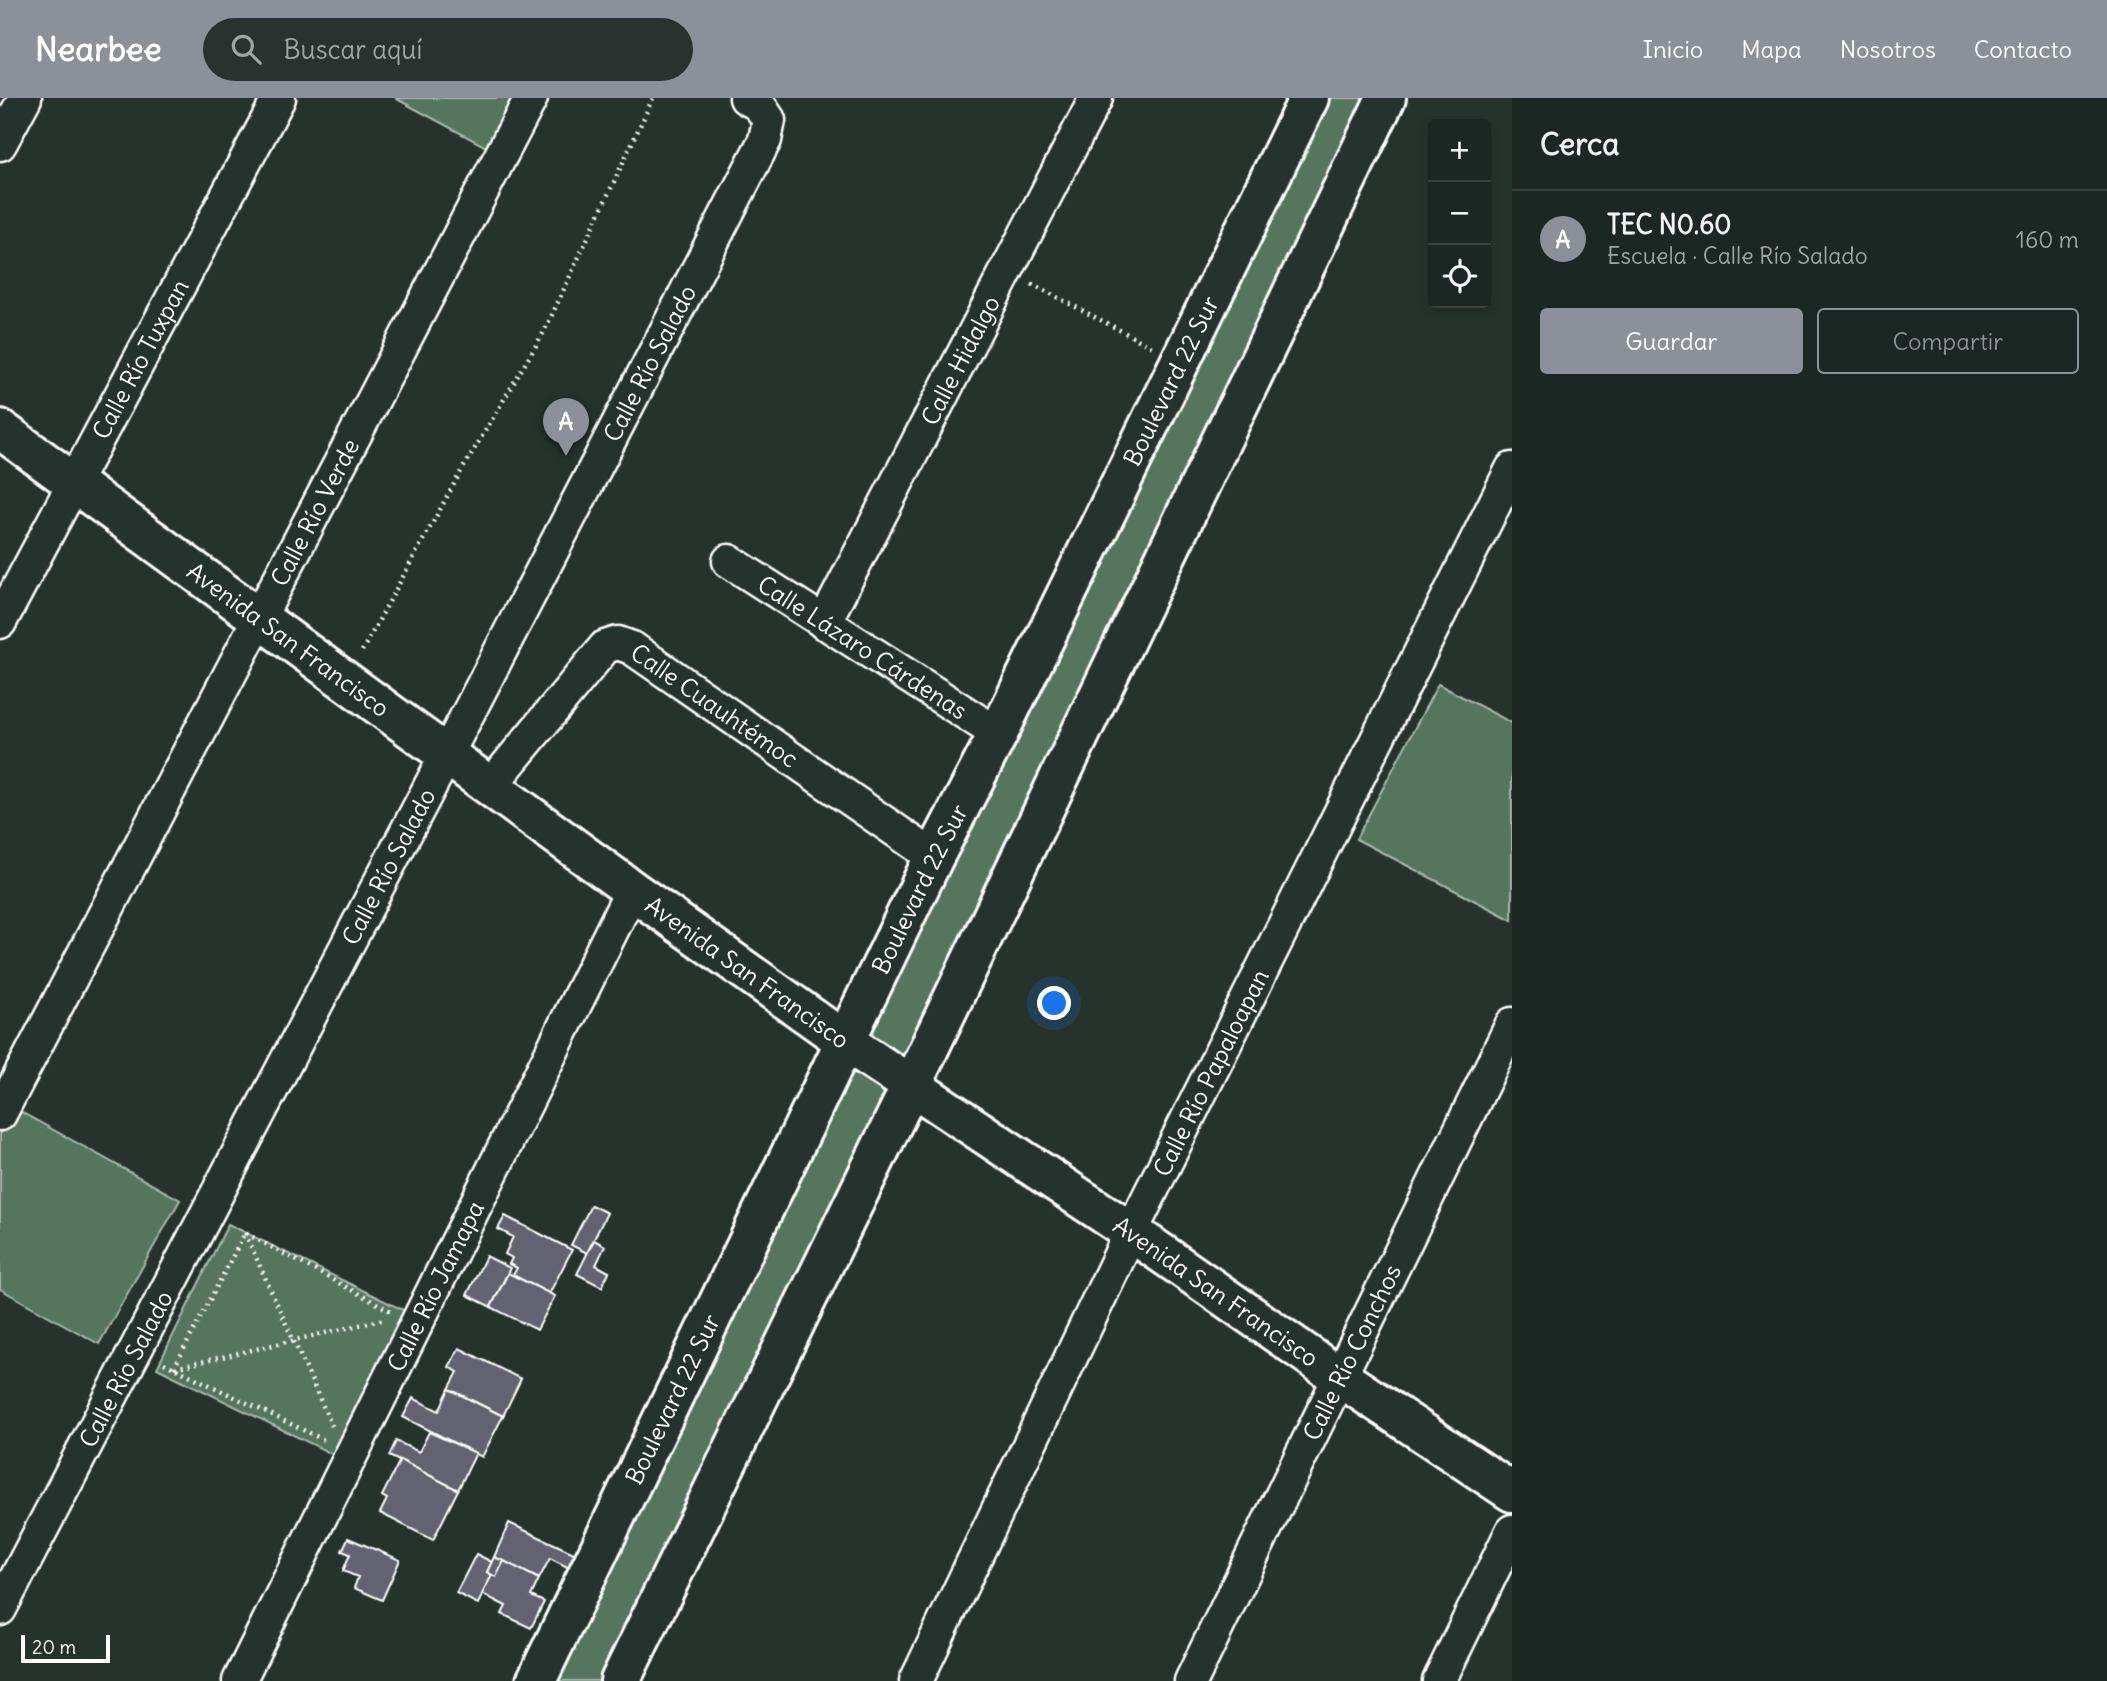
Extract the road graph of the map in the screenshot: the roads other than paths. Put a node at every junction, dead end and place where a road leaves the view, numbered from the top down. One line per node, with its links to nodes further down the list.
1 (25, 98): 8 (street)
2 (279, 98): 11 (street, Calle Río Tuxpan)
3 (531, 98): 13 (street, Calle Río Verde)
4 (746, 98): 17 (street, Calle Río Salado)
5 (1096, 98): 15 (street, Calle Hidalgo)
6 (1309, 98): 16 (street, Boulevard 22 Sur)
7 (1387, 98): 23 (street)
8 (0, 144)
9 (0, 429): 11 (street, Avenida San Francisco)
10 (1512, 469): 25 (street, Calle Río Papaloapan)
11 (74, 484): 13 (street, Avenida San Francisco); 14 (street, Calle Río Tuxpan)
12 (729, 561): 15 (street, Calle Lázaro Cárdenas)
13 (260, 618): 17 (street, Avenida San Francisco); 24 (street, Calle Río Verde)
14 (0, 622)
15 (824, 622): 16 (street, Calle Lázaro Cárdenas)
16 (998, 734): 19 (street, Boulevard 22 Sur)
17 (447, 754): 18 (street, Avenida San Francisco); 29 (street, Calle Río Salado)
18 (491, 785): 19 (street, Calle Cuauhtémoc); 20 (street, Avenida San Francisco)
19 (934, 858): 22 (street, Boulevard 22 Sur)
20 (632, 890): 22 (street, Avenida San Francisco); 30 (street, Calle Río Jamapa)
21 (1512, 1024): 26 (street, Calle Río Conchos)
22 (846, 1042): 23 (street, Avenida San Francisco); 31 (street, Boulevard 22 Sur)
23 (911, 1086): 25 (street, Avenida San Francisco); 32 (street)
24 (0, 1114)
25 (1131, 1232): 26 (street, Avenida San Francisco); 33 (street, Calle Río Papaloapan)
26 (1341, 1378): 27 (street, Avenida San Francisco); 34 (street, Calle Río Conchos)
27 (1512, 1492)
28 (1512, 1531): 35 (street)
29 (0, 1609)
30 (239, 1681)
31 (536, 1681)
32 (620, 1681)
33 (916, 1681)
34 (1191, 1681)
35 (1439, 1681)

